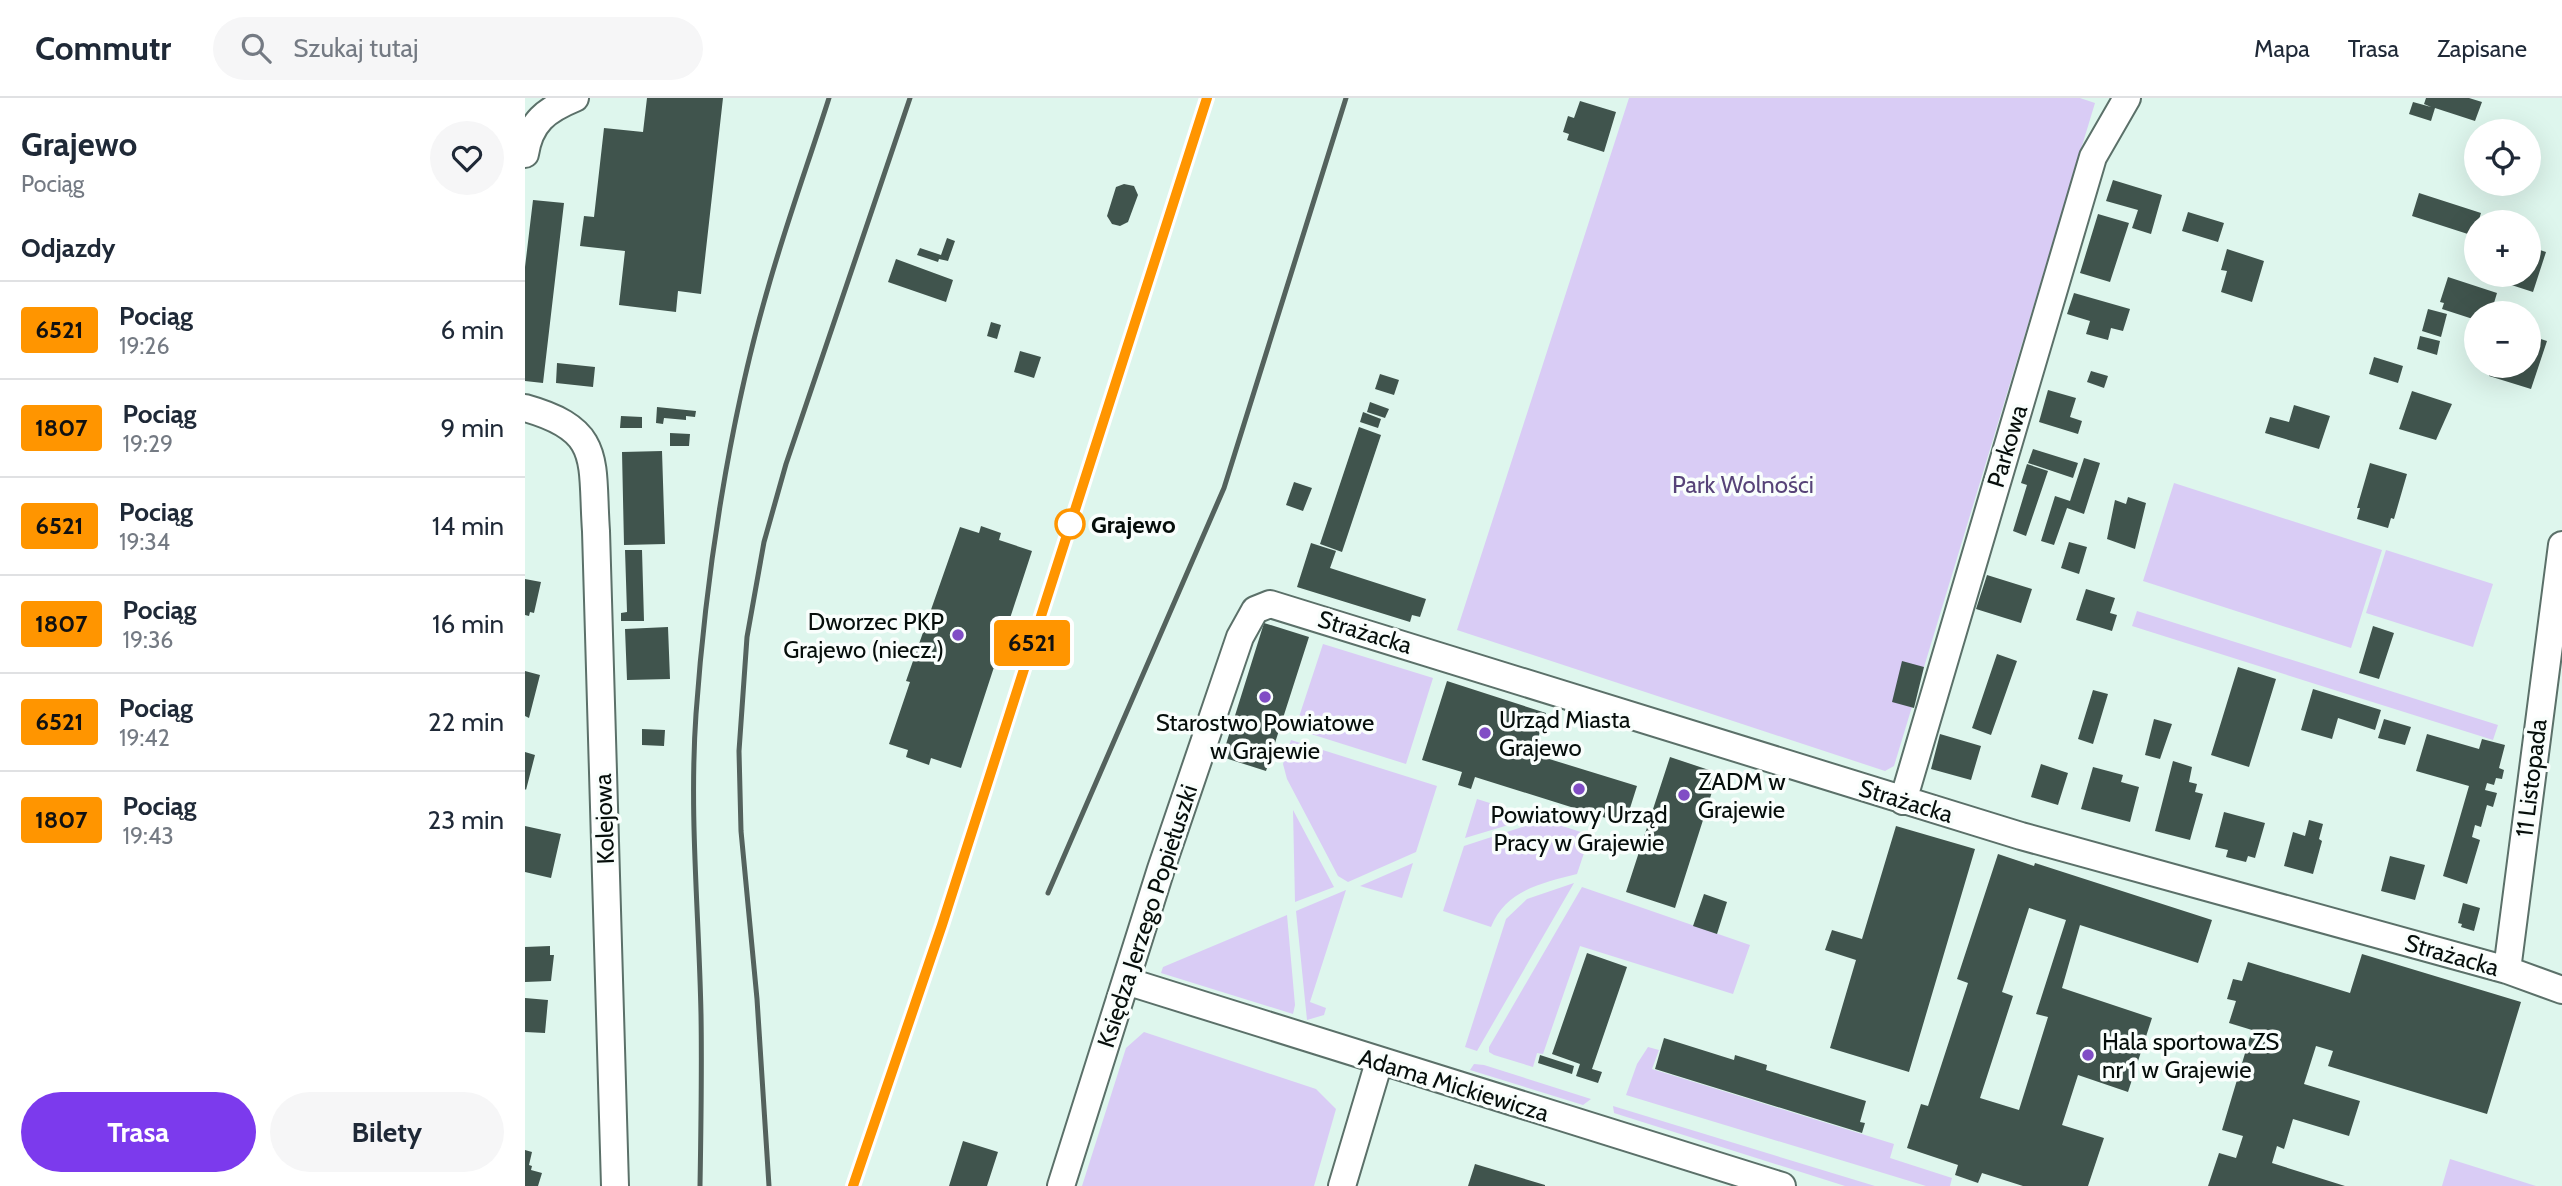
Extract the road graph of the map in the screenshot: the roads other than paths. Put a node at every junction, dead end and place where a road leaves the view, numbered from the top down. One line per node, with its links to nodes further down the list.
1 (575, 98): 3 (street)
2 (2127, 98): 8 (street, Parkowa)
3 (525, 154)
4 (525, 408): 13 (street, Kolejowa)
5 (2562, 545): 7 (street, 11 Listopada)
6 (1255, 610): 8 (street, Strażacka); 10 (street, Księdza Jerzego Popiełuszki)
7 (2555, 652): 9 (street, 11 Listopada)
8 (1903, 801): 9 (street, Strażacka)
9 (2507, 970): 11 (street, Strażacka)
10 (1126, 981): 12 (street, Adama Mickiewicza); 14 (street, Księdza Jerzego Popiełuszki)
11 (2562, 990)
12 (1379, 1062): 15 (street); 16 (street, Adama Mickiewicza)
13 (615, 1186)
14 (1061, 1186)
15 (1342, 1186)
16 (1782, 1186)

